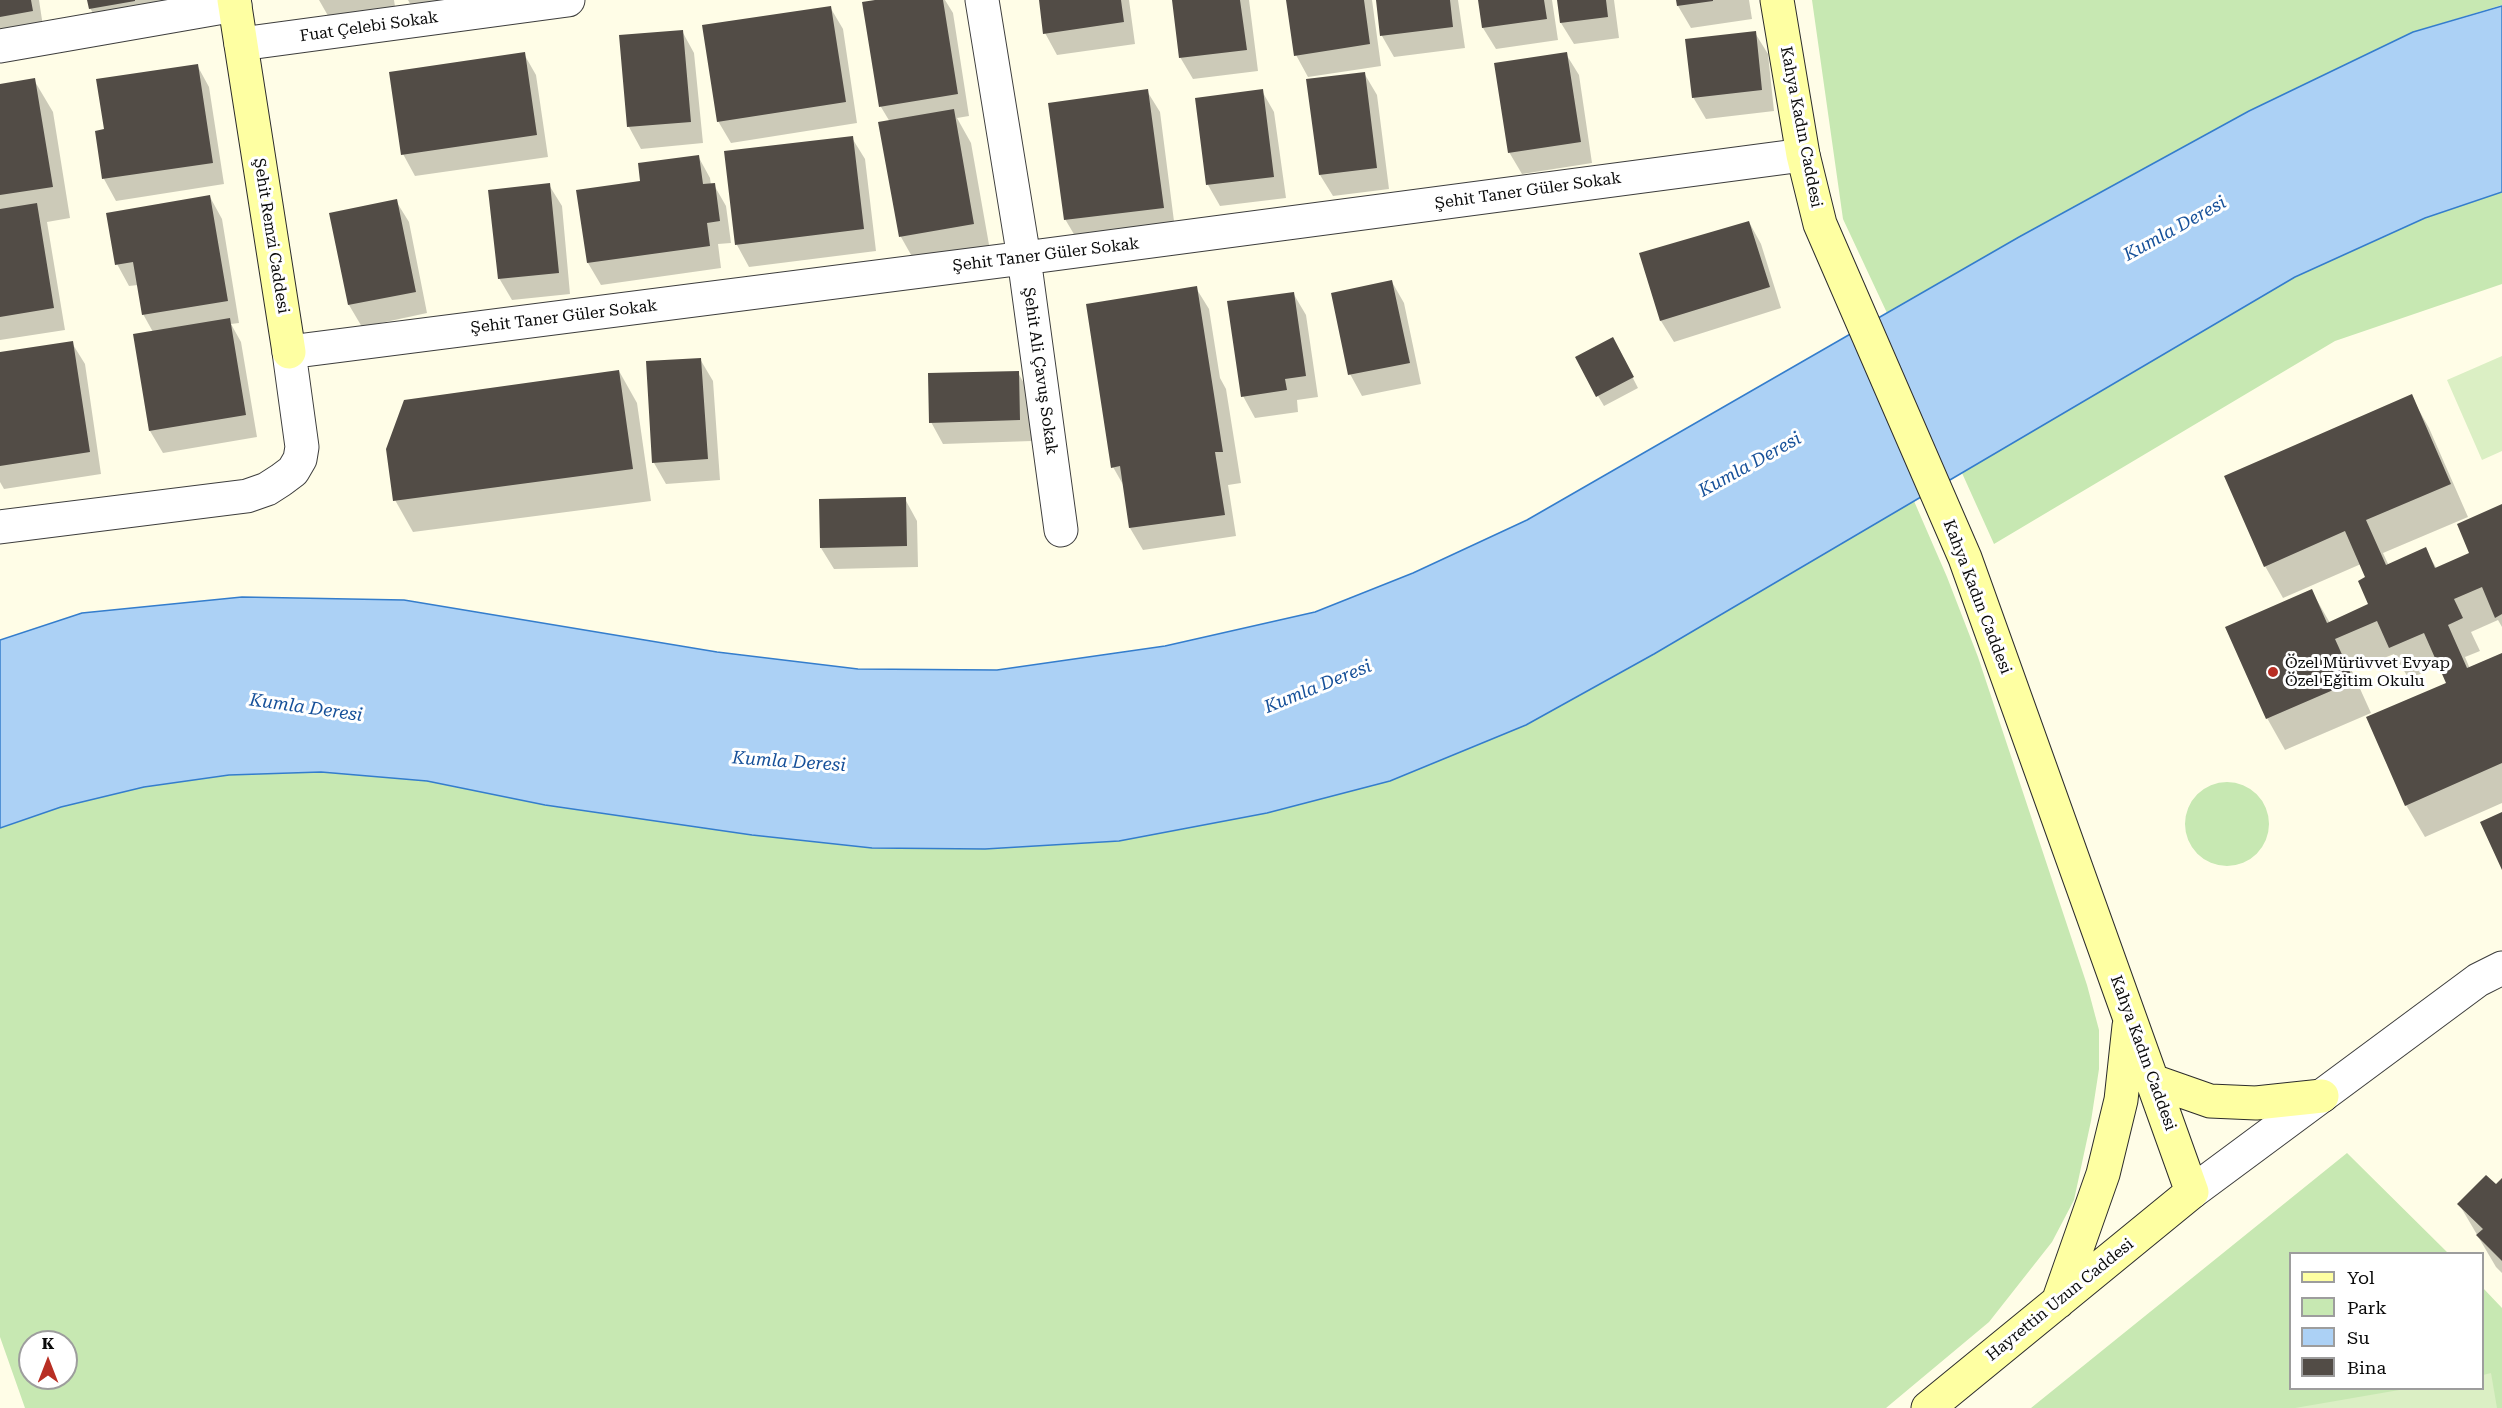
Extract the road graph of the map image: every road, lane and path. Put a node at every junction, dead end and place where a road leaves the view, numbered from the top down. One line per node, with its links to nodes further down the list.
1 (568, 0): 5 (street, Fuat Çelebi Sokak)
2 (982, 0): 8 (street, Şehit Ali Çavuş Sokak)
3 (1777, 0): 7 (street, Kahya Kadın Caddesi)
4 (235, 2): 5 (street, Şehit Remzi Caddesi); 6 (street)
5 (241, 44): 9 (street, Şehit Remzi Caddesi)
6 (0, 46)
7 (1803, 155): 8 (street, Şehit Taner Güler Sokak); 13 (street, Kahya Kadın Caddesi)
8 (1024, 258): 9 (street, Şehit Taner Güler Sokak); 11 (street, Şehit Ali Çavuş Sokak)
9 (289, 352): 10 (street, Şehit Remzi Caddesi)
10 (0, 527)
11 (1061, 530)
12 (2502, 968): 15 (street)
13 (2130, 1018): 14 (street, Kahya Kadın Caddesi); 17 (street)
14 (2153, 1081): 15 (street); 16 (street, Kahya Kadın Caddesi)
15 (2322, 1096): 16 (street)
16 (2193, 1192): 17 (street, Hayrettin Uzun Caddesi)
17 (2058, 1302): 18 (street, Hayrettin Uzun Caddesi)
18 (1928, 1408)

